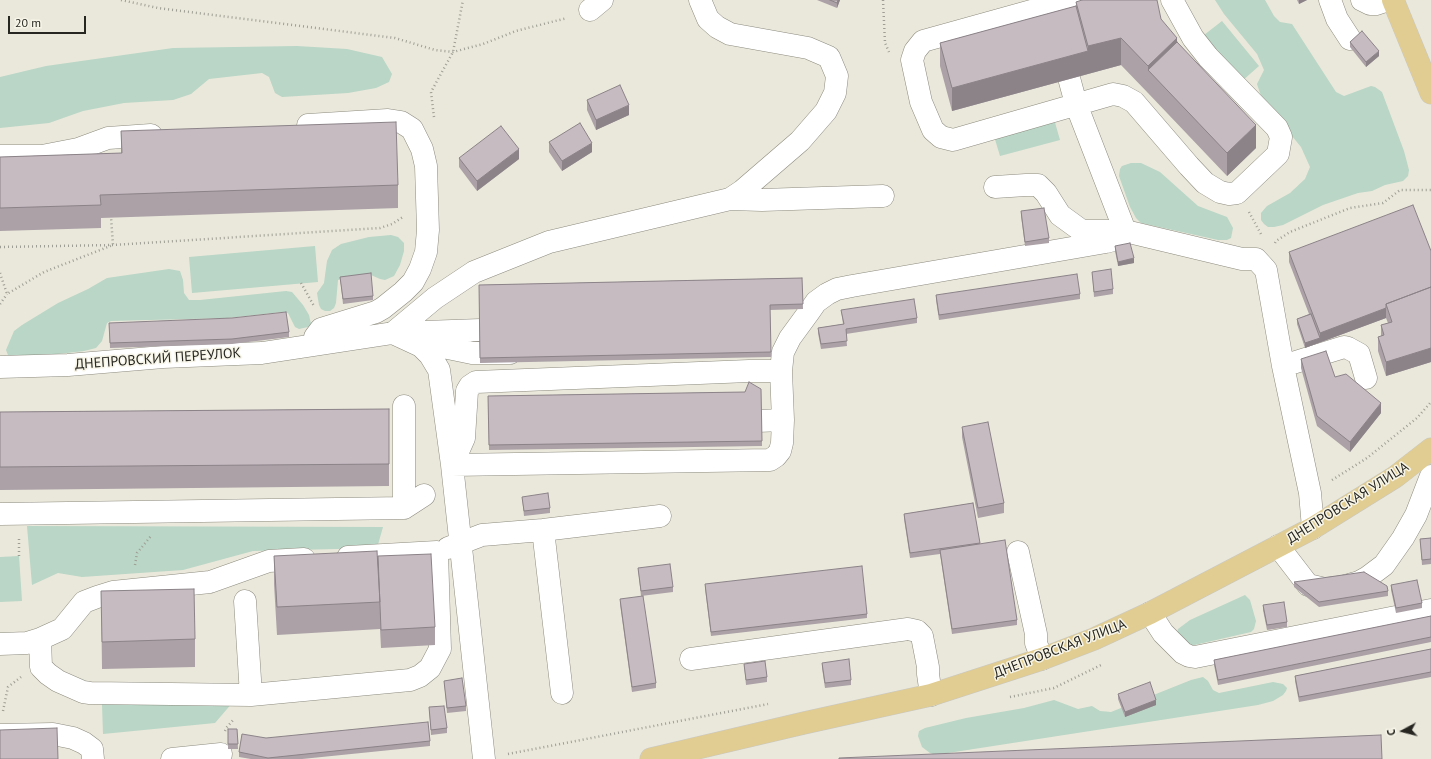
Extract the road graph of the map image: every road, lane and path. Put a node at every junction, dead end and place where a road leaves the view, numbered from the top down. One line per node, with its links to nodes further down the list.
1 (121, 0): 12 (path)
2 (463, 0): 12 (path)
3 (700, 0): 24 (street)
4 (1071, 0): 16 (street)
5 (1172, 0): 22 (street)
6 (1330, 0): 11 (street)
7 (1362, 0): 8 (street)
8 (1388, 0)
9 (1393, 0): 15 (main road)
10 (596, 5): 12 (path)
11 (1350, 39)
12 (453, 52): 14 (path)
13 (1069, 78): 16 (street)
14 (431, 92)
15 (1431, 93)
16 (1076, 104): 22 (street); 27 (street)
17 (287, 126): 38 (street)
18 (170, 134): 19 (street)
19 (0, 156)
20 (995, 187): 27 (street)
21 (1431, 190): 30 (path)
22 (1237, 193): 28 (path)
23 (883, 196): 24 (street)
24 (730, 199): 37 (street)
25 (405, 213): 29 (path)
26 (111, 217): 29 (path)
27 (1125, 231): 40 (street); 42 (street)
28 (1263, 237)
29 (113, 245): 31 (path); 33 (path)
30 (1273, 245)
31 (0, 247)
32 (0, 273): 33 (path)
33 (8, 294): 34 (path)
34 (0, 304)
35 (531, 328): 36 (street, ДНЕПРОВСКИЙ ПЕРЕУЛОК)
36 (420, 331): 37 (street, ДНЕПРОВСКИЙ ПЕРЕУЛОК); 39 (street)
37 (393, 333): 38 (street, ДНЕПРОВСКИЙ ПЕРЕУЛОК); 49 (street)
38 (314, 345): 41 (street, ДНЕПРОВСКИЙ ПЕРЕУЛОК)
39 (527, 352)
40 (1283, 366): 43 (street); 51 (street)
41 (0, 367)
42 (781, 371): 46 (street); 49 (street)
43 (1366, 378)
44 (1431, 402): 51 (path)
45 (404, 406): 53 (street)
46 (783, 420): 47 (street); 49 (street)
47 (713, 422)
48 (1431, 450): 57 (main road, ДНЕПРОВСКАЯ УЛИЦА)
49 (452, 465): 59 (street)
50 (1431, 476): 60 (street)
51 (1310, 493): 57 (street)
52 (424, 495): 53 (street)
53 (404, 508): 54 (street)
54 (181, 511): 55 (street); 63 (path)
55 (0, 514)
56 (660, 516): 58 (street)
57 (1313, 528): 60 (main road, ДНЕПРОВСКАЯ УЛИЦА)
58 (543, 530): 59 (street); 72 (street)
59 (461, 544): 61 (street); 80 (street)
60 (1278, 546): 66 (main road, ДНЕПРОВСКАЯ УЛИЦА)
61 (437, 552): 63 (street); 73 (street)
62 (1018, 552): 70 (street)
63 (130, 590): 67 (street)
64 (245, 601): 73 (street)
65 (1431, 610): 66 (street)
66 (1150, 613): 70 (main road, ДНЕПРОВСКАЯ УЛИЦА)
67 (40, 639): 68 (street); 73 (street)
68 (0, 644)
69 (691, 659): 74 (street)
70 (1042, 659): 74 (main road, ДНЕПРОВСКАЯ УЛИЦА)
71 (8, 687): 76 (path)
72 (562, 693)
73 (251, 695)
74 (932, 695): 81 (main road, ДНЕПРОВСКАЯ УЛИЦА)
75 (772, 704): 80 (path)
76 (1, 725): 78 (street)
77 (221, 754): 79 (street)
78 (93, 759)
79 (172, 759)
80 (482, 759)
81 (651, 759)

